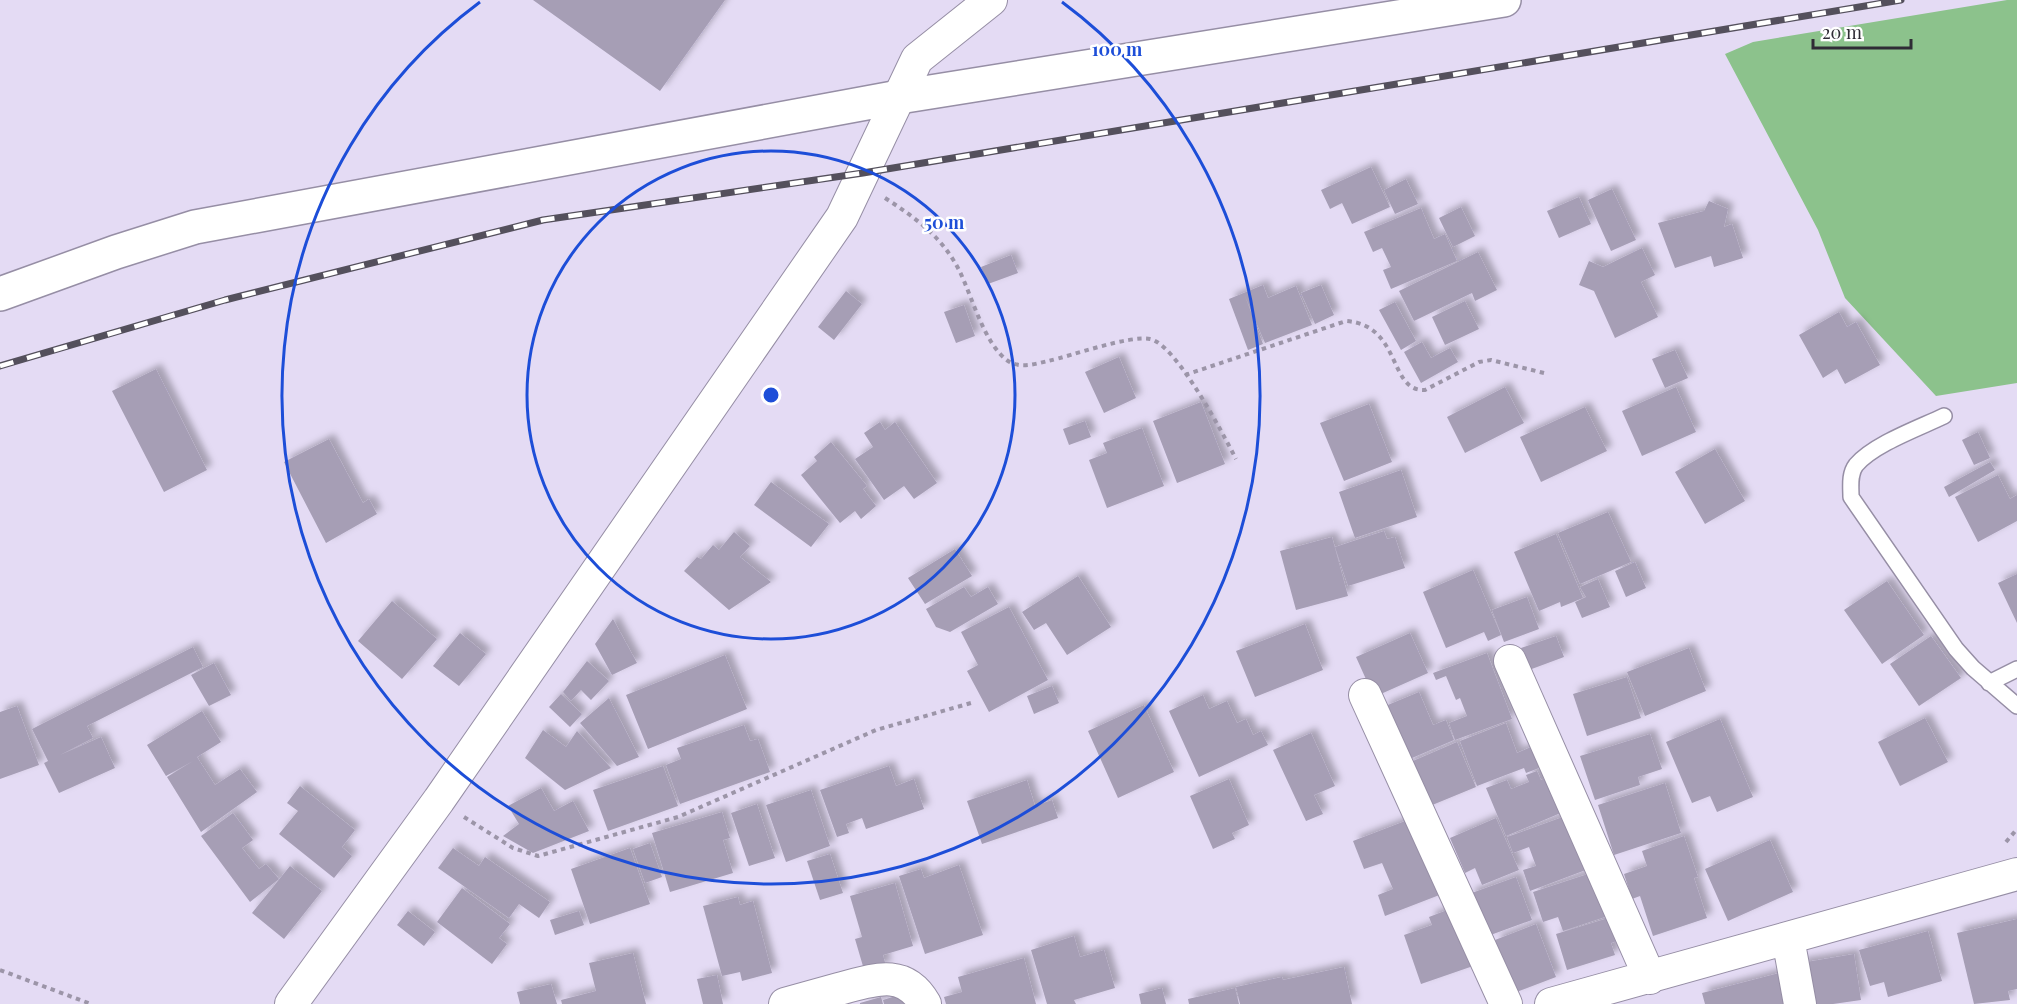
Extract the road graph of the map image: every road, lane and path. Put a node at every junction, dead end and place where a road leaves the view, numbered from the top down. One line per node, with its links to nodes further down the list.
1 (991, 0): 3 (street)
2 (1504, 0): 3 (street)
3 (899, 97): 4 (street); 5 (street)
4 (859, 182): 7 (path); 16 (street)
5 (0, 294)
6 (1544, 373): 7 (path)
7 (1185, 375): 9 (path)
8 (1944, 416): 12 (lane)
9 (1236, 459)
10 (1510, 661): 20 (street)
11 (2017, 669): 12 (lane)
12 (1989, 683): 15 (lane)
13 (1365, 695): 25 (street)
14 (972, 703): 16 (path)
15 (2017, 706)
16 (439, 800): 22 (street)
17 (2017, 873): 18 (street)
18 (1788, 938): 20 (street); 27 (street)
19 (0, 970): 21 (path)
20 (1650, 978): 26 (street)
21 (91, 1004)
22 (291, 1004)
23 (785, 1004): 24 (street)
24 (925, 1004)
25 (1506, 1004)
26 (1551, 1004)
27 (1800, 1004)

